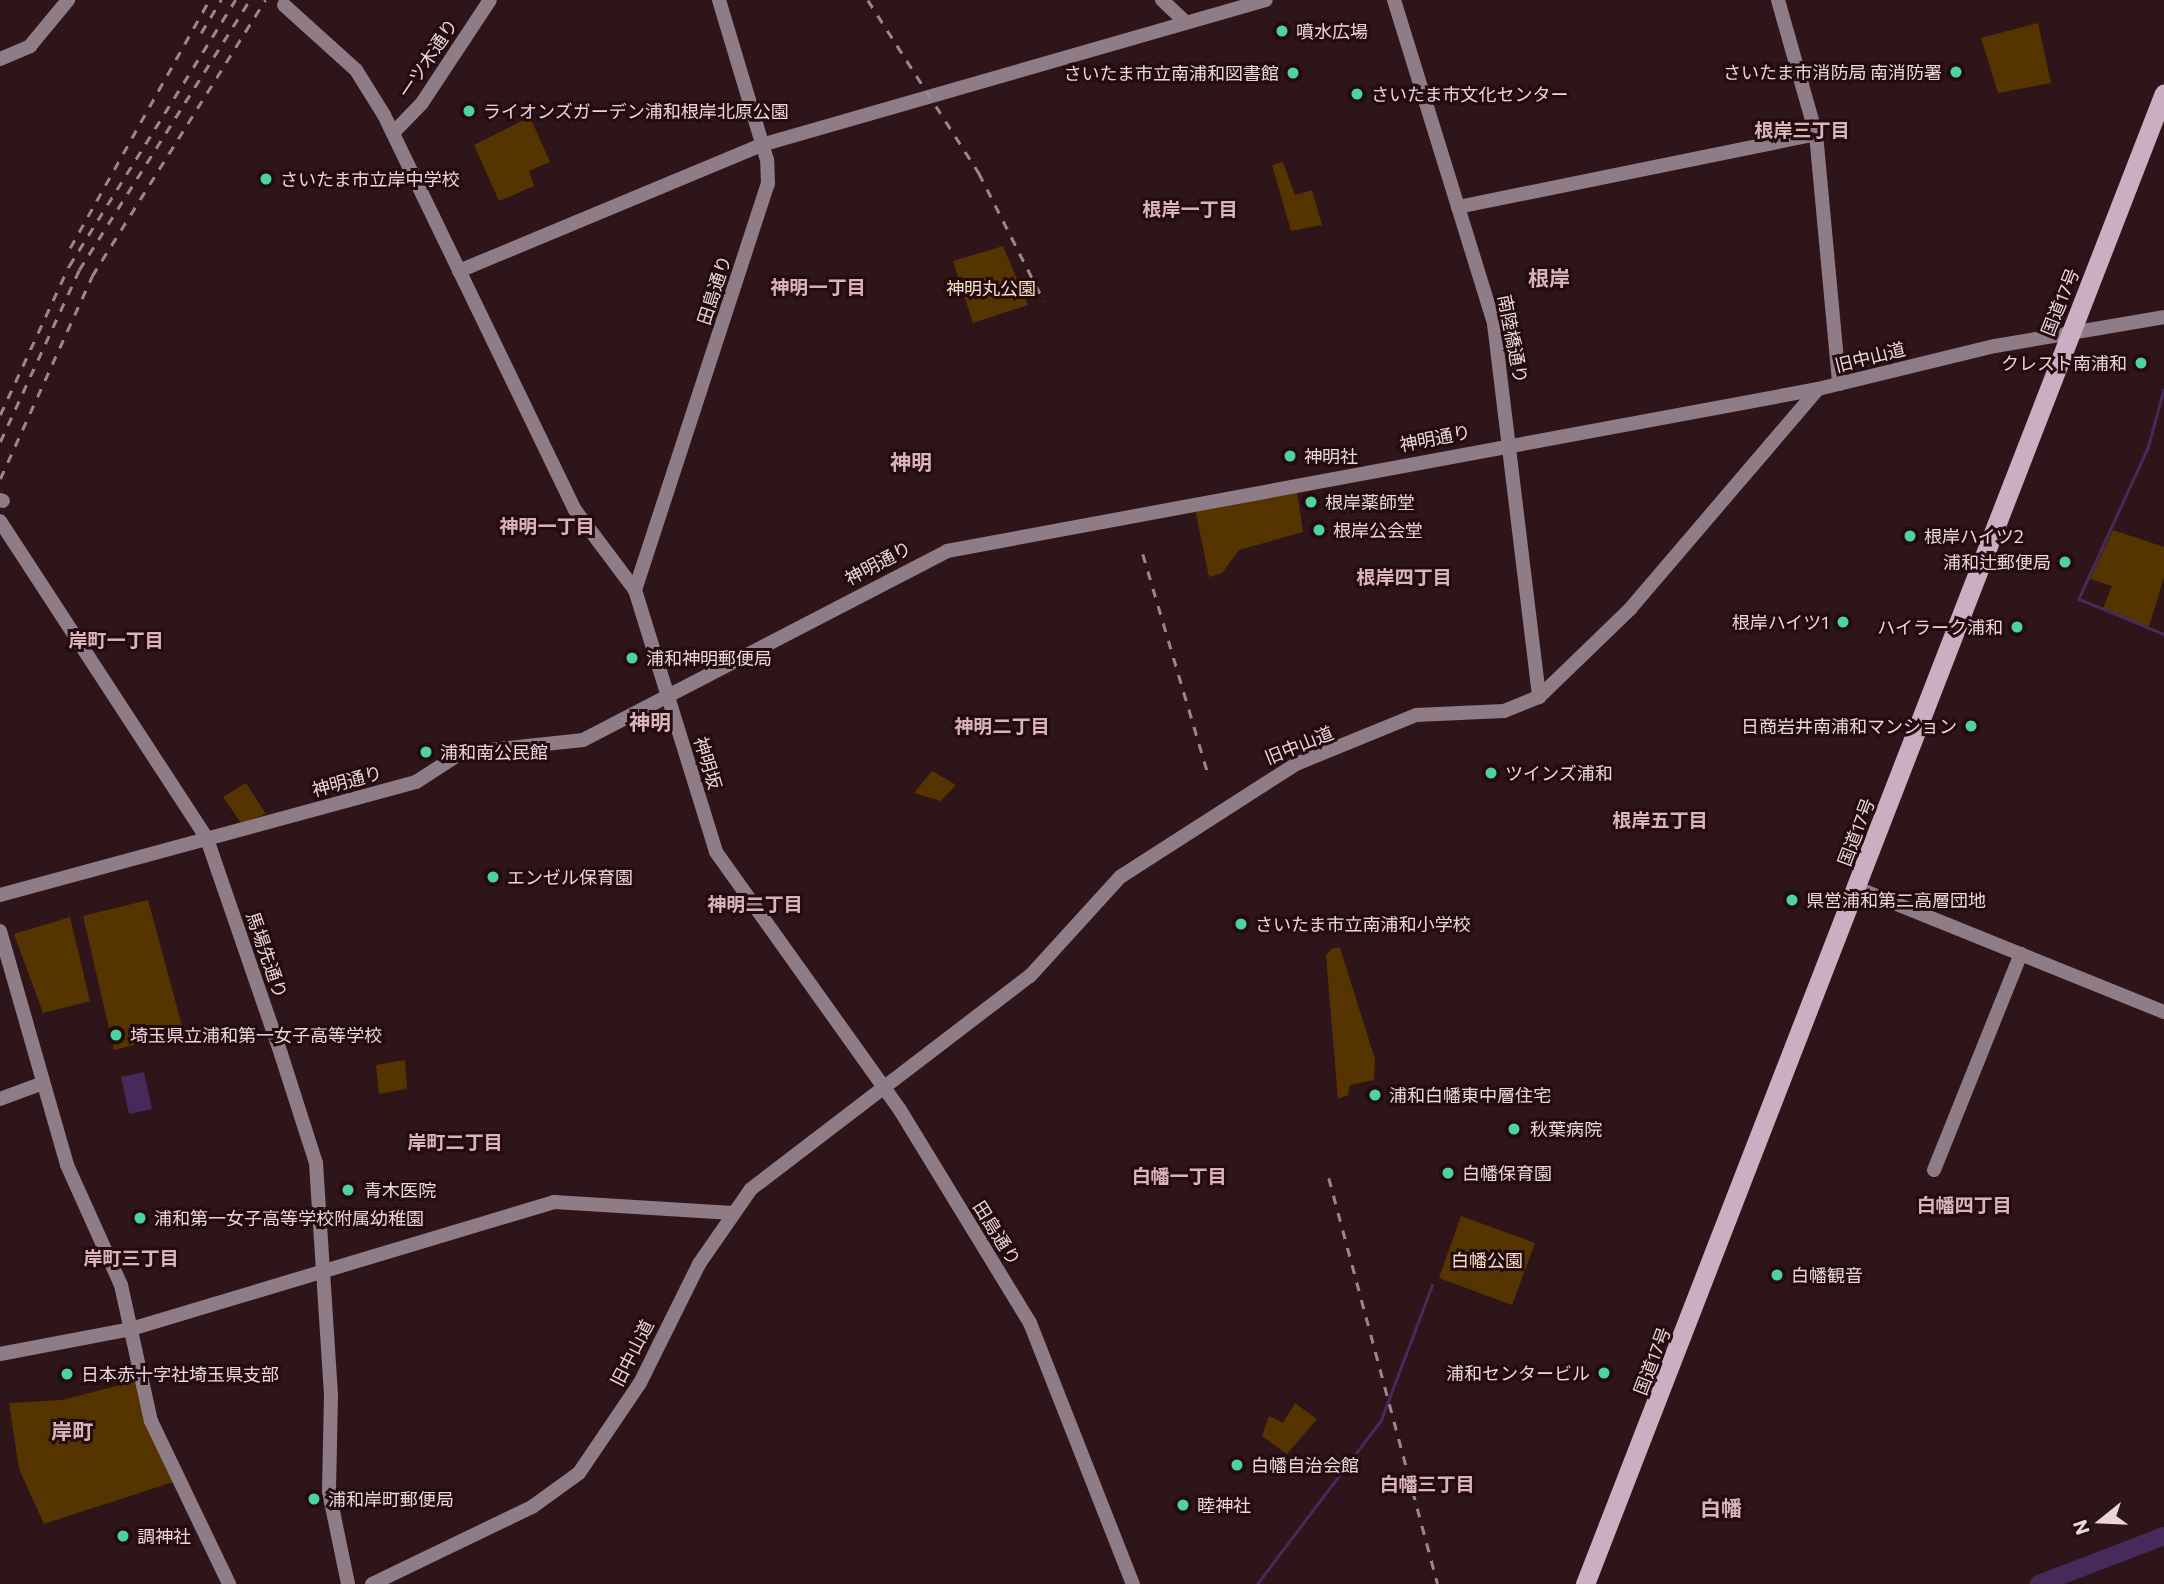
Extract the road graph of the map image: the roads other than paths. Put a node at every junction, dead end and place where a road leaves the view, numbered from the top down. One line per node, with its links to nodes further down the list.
1 (68, 0): 11 (street)
2 (490, 0): 13 (street, 一ツ木通り)
3 (719, 0): 15 (street, 田島通り)
4 (1163, 0): 10 (street)
5 (1266, 0): 9 (street)
6 (1394, 0): 16 (street, 南陸橋通り)
7 (1777, 0): 14 (street)
8 (284, 5): 13 (street, 神明坂)
9 (1217, 7): 10 (street)
10 (1186, 22): 15 (street)
11 (0, 60)
12 (2164, 93): 19 (highway, 国道17号)
13 (393, 133): 17 (street, 神明坂)
14 (1816, 134): 16 (street); 20 (street)
15 (761, 145): 17 (street); 24 (street, 田島通り)
16 (1458, 207): 22 (street, 南陸橋通り)
17 (459, 271): 24 (street, 神明坂)
18 (2164, 317): 19 (street, 旧中山道)
19 (2071, 331): 20 (street, 旧中山道); 28 (highway, 国道17号)
20 (1839, 384): 21 (street, 旧中山道)
21 (1818, 389): 22 (street, 神明通り); 25 (street, 旧中山道)
22 (1510, 443): 25 (street, 南陸橋通り); 26 (street, 神明通り)
23 (0, 521): 27 (street, 馬場先通り)
24 (635, 590): 26 (street, 神明坂)
25 (1539, 697): 35 (street, 旧中山道)
26 (668, 698): 27 (street, 神明通り); 31 (street, 神明坂)
27 (207, 839): 29 (street, 神明通り); 39 (street, 馬場先通り)
28 (1857, 888): 32 (street); 46 (highway, 国道17号)
29 (0, 895)
30 (0, 931): 34 (street)
31 (771, 934): 35 (street, 田島通り)
32 (2021, 954): 33 (street); 37 (street)
33 (2164, 1012)
34 (43, 1083): 36 (street); 40 (street)
35 (882, 1085): 38 (street, 旧中山道); 45 (street, 田島通り)
36 (0, 1099)
37 (1934, 1170)
38 (733, 1213): 39 (street); 44 (street, 旧中山道)
39 (323, 1268): 40 (street); 43 (street, 馬場先通り)
40 (131, 1329): 41 (street); 42 (street)
41 (0, 1354)
42 (229, 1584)
43 (348, 1584)
44 (372, 1584)
45 (1133, 1584)
46 (1585, 1584)

